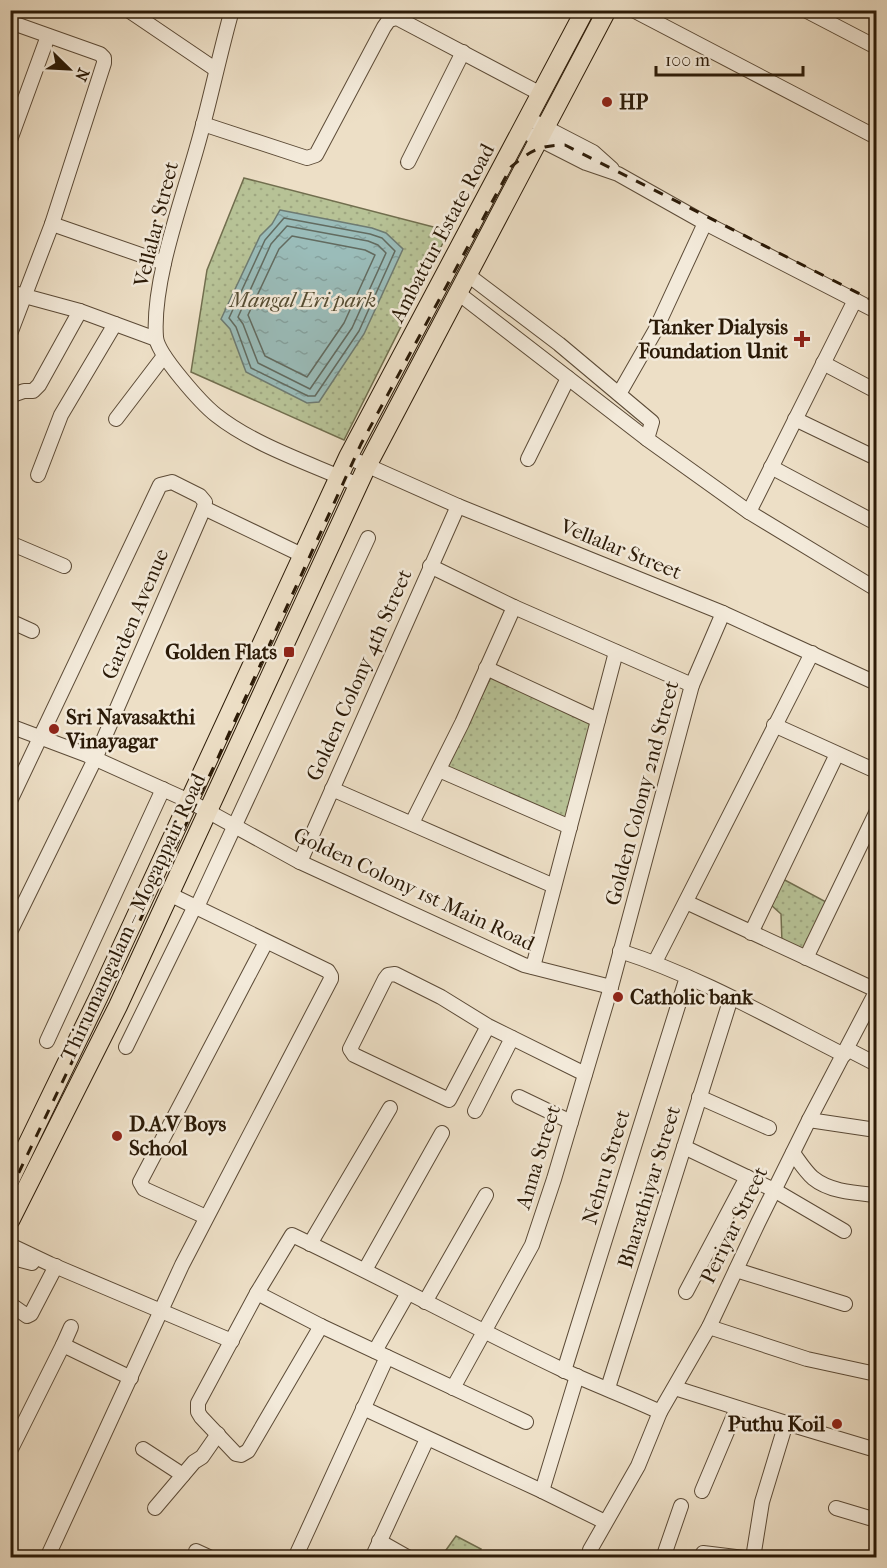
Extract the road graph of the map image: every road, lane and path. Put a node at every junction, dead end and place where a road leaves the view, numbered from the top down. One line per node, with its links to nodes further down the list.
1 (128, 10): 11 (street)
2 (232, 10): 11 (street, Vellalar Street)
3 (585, 10): 12 (main road, Ambattur Estate Road)
4 (608, 10): 15 (main road, Ambattur Estate Road)
5 (633, 10): 16 (street)
6 (805, 10): 9 (street)
7 (10, 22): 8 (street)
8 (48, 36): 17 (street); 20 (street)
9 (875, 43)
10 (464, 52): 12 (street); 13 (street); 18 (street)
11 (215, 69): 13 (street, Vellalar Street)
12 (541, 94): 14 (main road, Ambattur Estate Road)
13 (203, 124): 21 (street, Vellalar Street)
14 (525, 124): 15 (street); 41 (main road, Ambattur Estate Road)
15 (542, 134): 19 (street); 22 (main road, Ambattur Estate Road)
16 (876, 136)
17 (10, 140)
18 (408, 162)
19 (705, 223): 26 (street); 36 (street)
20 (52, 224): 21 (street); 25 (street)
21 (164, 263): 31 (street, Vellalar Street)
22 (468, 274): 24 (main road, Ambattur Estate Road); 36 (street)
23 (10, 292): 25 (street)
24 (458, 292): 34 (street); 44 (main road, Ambattur Estate Road)
25 (25, 296): 28 (street); 30 (street)
26 (855, 300): 27 (street); 33 (street)
27 (876, 310)
28 (80, 311): 29 (street); 37 (street)
29 (115, 324): 31 (street); 46 (street)
30 (10, 334)
31 (156, 339): 32 (street, Vellalar Street)
32 (164, 356): 38 (street); 47 (street, Vellalar Street)
33 (823, 363): 35 (street); 39 (street)
34 (568, 378): 40 (street); 43 (street)
35 (876, 392)
36 (619, 394): 40 (street)
37 (10, 396)
38 (116, 419)
39 (795, 419): 42 (street); 45 (street)
40 (647, 439): 51 (street)
41 (348, 457): 44 (street, Vellalar Street); 47 (main road, Ambattur Estate Road)
42 (876, 458)
43 (528, 459)
44 (367, 466): 48 (main road, Thirumangalam – Mogappair Road); 49 (street, Vellalar Street)
45 (771, 467): 51 (street); 52 (street)
46 (38, 475)
47 (339, 476): 48 (street, Vellalar Street); 55 (main road, Thirumangalam – Mogappair Road)
48 (358, 485): 80 (main road, Thirumangalam – Mogappair Road)
49 (458, 506): 57 (street, Golden Colony 4th Street); 60 (street, Vellalar Street)
50 (204, 508): 55 (street); 71 (street); 73 (street, Garden Avenue)
51 (749, 512): 58 (street)
52 (876, 523)
53 (368, 538): 83 (street)
54 (10, 543): 56 (street)
55 (302, 555): 79 (main road, Thirumangalam – Mogappair Road)
56 (63, 566)
57 (430, 566): 59 (street); 77 (street, Golden Colony 4th Street)
58 (876, 589)
59 (514, 607): 63 (street); 65 (street)
60 (723, 613): 64 (street, Vellalar Street); 67 (street, Golden Colony 2nd Street)
61 (10, 621): 62 (street)
62 (32, 631)
63 (616, 652): 67 (street); 68 (street)
64 (812, 653): 66 (street, Vellalar Street); 69 (street)
65 (486, 668): 68 (street); 74 (street)
66 (876, 683)
67 (692, 685): 93 (street, Golden Colony 2nd Street)
68 (598, 720): 84 (street)
69 (774, 725): 72 (street); 88 (street)
70 (10, 726): 71 (street, Golden Colony 1st Main Road)
71 (41, 738): 73 (street, Golden Colony 1st Main Road); 78 (street)
72 (837, 754): 75 (street); 91 (street)
73 (95, 759): 76 (street, Golden Colony 1st Main Road); 90 (street, Garden Avenue)
74 (438, 770): 82 (street); 84 (street)
75 (876, 771)
76 (163, 789): 79 (street, Golden Colony 1st Main Road); 103 (street)
77 (332, 789): 82 (street); 85 (street, Golden Colony 4th Street)
78 (10, 801)
79 (189, 801): 80 (street, Golden Colony 1st Main Road); 120 (main road, Thirumangalam – Mogappair Road)
80 (207, 811): 83 (street, Golden Colony 1st Main Road); 87 (main road, Thirumangalam – Mogappair Road)
81 (876, 813): 94 (street)
82 (412, 823): 86 (street)
83 (234, 826): 85 (street, Golden Colony 1st Main Road); 89 (street)
84 (570, 827): 86 (street)
85 (300, 862): 96 (street, Golden Colony 1st Main Road)
86 (554, 886): 96 (street)
87 (169, 894): 89 (street); 122 (main road, Thirumangalam – Mogappair Road)
88 (686, 902): 91 (street); 95 (street)
89 (196, 906): 92 (street); 104 (street)
90 (10, 932)
91 (751, 933): 94 (street)
92 (266, 942): 125 (street); 125 (street)
93 (620, 951): 95 (street); 98 (street, Golden Colony 2nd Street)
94 (806, 958): 99 (street)
95 (655, 963): 97 (street)
96 (533, 967): 98 (street, Golden Colony 1st Main Road)
97 (687, 976): 100 (street); 148 (street, Nehru Street)
98 (611, 987): 107 (street, Anna Street)
99 (876, 991): 105 (street, Periyar Street)
100 (731, 998): 105 (street); 109 (street, Bharathiyar Street)
101 (488, 1026): 101 (street); 102 (street)
102 (512, 1038): 107 (street); 111 (street)
103 (47, 1041)
104 (126, 1047)
105 (845, 1052): 106 (street); 112 (street, Periyar Street)
106 (876, 1064)
107 (585, 1074): 113 (street, Anna Street)
108 (519, 1097): 113 (street)
109 (699, 1097): 114 (street); 117 (street, Bharathiyar Street)
110 (390, 1108): 128 (street)
111 (475, 1111)
112 (809, 1120): 115 (street); 118 (street, Periyar Street)
113 (571, 1122): 144 (street, Anna Street)
114 (769, 1128)
115 (876, 1130)
116 (442, 1132): 132 (street)
117 (684, 1147): 119 (street); 152 (street, Bharathiyar Street)
118 (793, 1152): 121 (street, Periyar Street); 124 (street)
119 (747, 1177): 121 (street); 134 (street)
120 (10, 1180)
121 (774, 1190): 127 (street); 133 (street, Periyar Street)
122 (17, 1193): 126 (main road, Thirumangalam – Mogappair Road)
123 (486, 1195): 137 (street)
124 (876, 1195)
125 (206, 1217): 140 (street)
126 (10, 1221)
127 (844, 1231)
128 (310, 1244): 132 (street); 135 (street)
129 (10, 1245): 131 (street)
130 (10, 1260): 131 (street)
131 (55, 1268): 138 (street); 140 (street)
132 (365, 1270): 136 (street)
133 (736, 1270): 139 (street); 143 (street, Periyar Street)
134 (686, 1292)
135 (257, 1293): 141 (street); 145 (street)
136 (408, 1293): 137 (street); 147 (street)
137 (425, 1302): 144 (street)
138 (10, 1304)
139 (845, 1304)
140 (162, 1311): 145 (street); 150 (street)
141 (321, 1326): 147 (street); 159 (street)
142 (71, 1327): 146 (street)
143 (709, 1327): 149 (street); 153 (street, Periyar Street)
144 (484, 1331): 148 (street); 151 (street, Anna Street)
145 (232, 1341): 159 (street)
146 (63, 1345): 150 (street); 163 (street)
147 (381, 1354): 151 (street); 154 (street)
148 (571, 1373): 152 (street); 165 (street, Nehru Street)
149 (876, 1374)
150 (131, 1378): 175 (street)
151 (453, 1388): 157 (street)
152 (608, 1388): 156 (street)
153 (675, 1388): 155 (street); 156 (street, Periyar Street)
154 (363, 1408): 160 (street); 176 (street)
155 (737, 1408): 158 (street); 166 (street)
156 (660, 1412): 171 (street, Periyar Street)
157 (526, 1422)
158 (786, 1423): 162 (street); 181 (street)
159 (218, 1434): 164 (street)
160 (427, 1439): 165 (street); 172 (street)
161 (143, 1449): 164 (street)
162 (876, 1450)
163 (10, 1451)
164 (183, 1476): 168 (street)
165 (542, 1491): 171 (street)
166 (702, 1491)
167 (681, 1506): 179 (street)
168 (155, 1508)
169 (836, 1508): 170 (street)
170 (876, 1520)
171 (605, 1522): 173 (street, Periyar Street)
172 (380, 1541): 177 (street); 178 (street)
173 (590, 1550)
174 (703, 1553): 180 (street)
175 (47, 1557)
176 (295, 1557)
177 (372, 1557)
178 (410, 1557)
179 (663, 1557)
180 (744, 1557)
181 (753, 1557)

